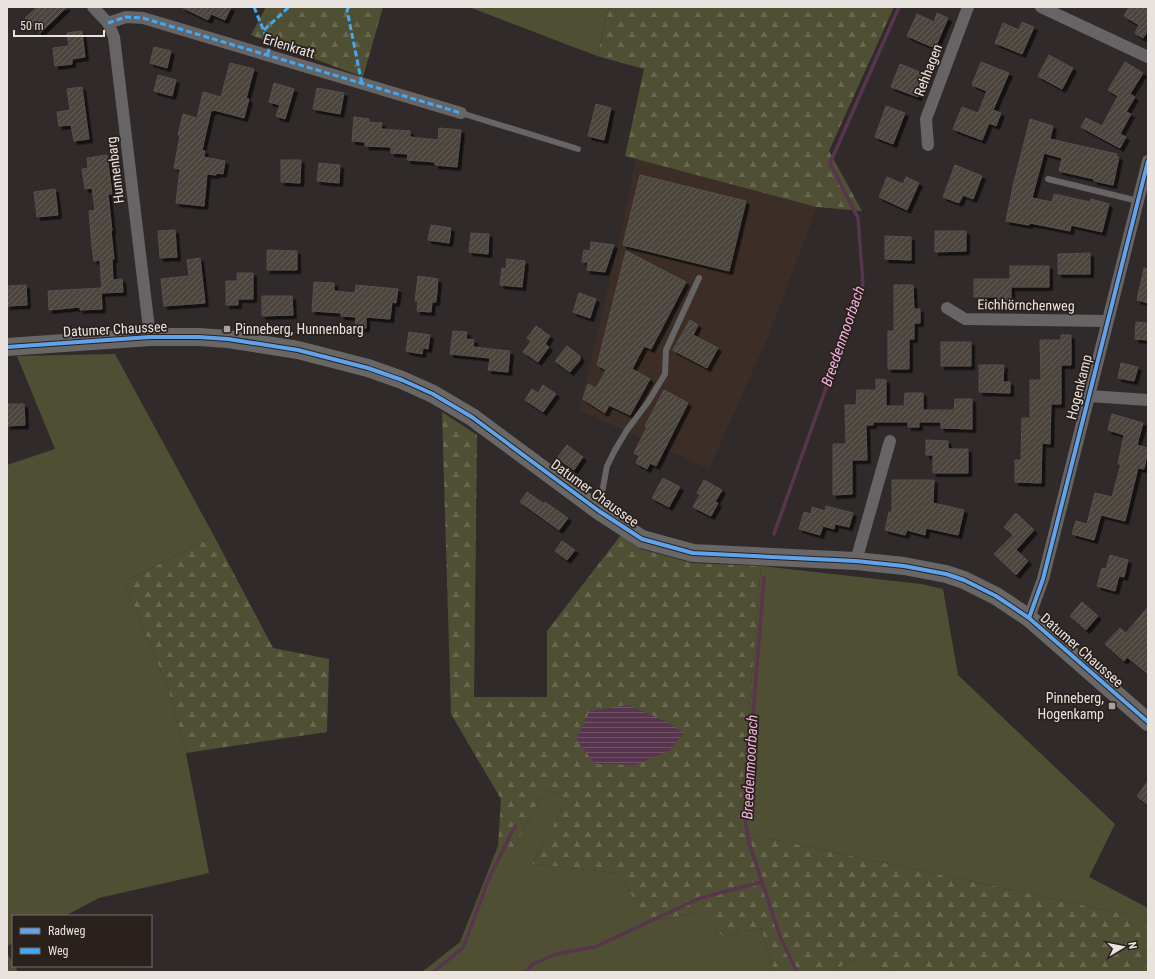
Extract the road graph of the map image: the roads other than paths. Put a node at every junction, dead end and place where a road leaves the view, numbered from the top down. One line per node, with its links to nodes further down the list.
1 (93, 7): 4 (street, Hunnenbarg)
2 (968, 7): 7 (street, Rehhagen)
3 (1041, 7): 5 (street)
4 (108, 22): 6 (street, Erlenkratt); 15 (street, Hunnenbarg)
5 (1148, 57)
6 (461, 113): 8 (lane)
7 (928, 145)
8 (578, 149)
9 (1148, 161): 11 (street, Hogenkamp)
10 (1048, 179): 11 (lane)
11 (1138, 201): 14 (street, Hogenkamp)
12 (699, 278): 20 (lane)
13 (947, 308): 14 (street, Eichhörnchenweg)
14 (1107, 321): 17 (street, Hogenkamp)
15 (150, 337): 16 (street, Datumer Chaussee); 20 (street, Datumer Chaussee)
16 (7, 347)
17 (1089, 396): 18 (street); 22 (street, Hogenkamp)
18 (1148, 400)
19 (890, 441): 21 (street)
20 (599, 511): 21 (street, Datumer Chaussee)
21 (856, 561): 22 (street, Datumer Chaussee)
22 (1028, 618): 23 (street, Datumer Chaussee)
23 (1148, 722)

